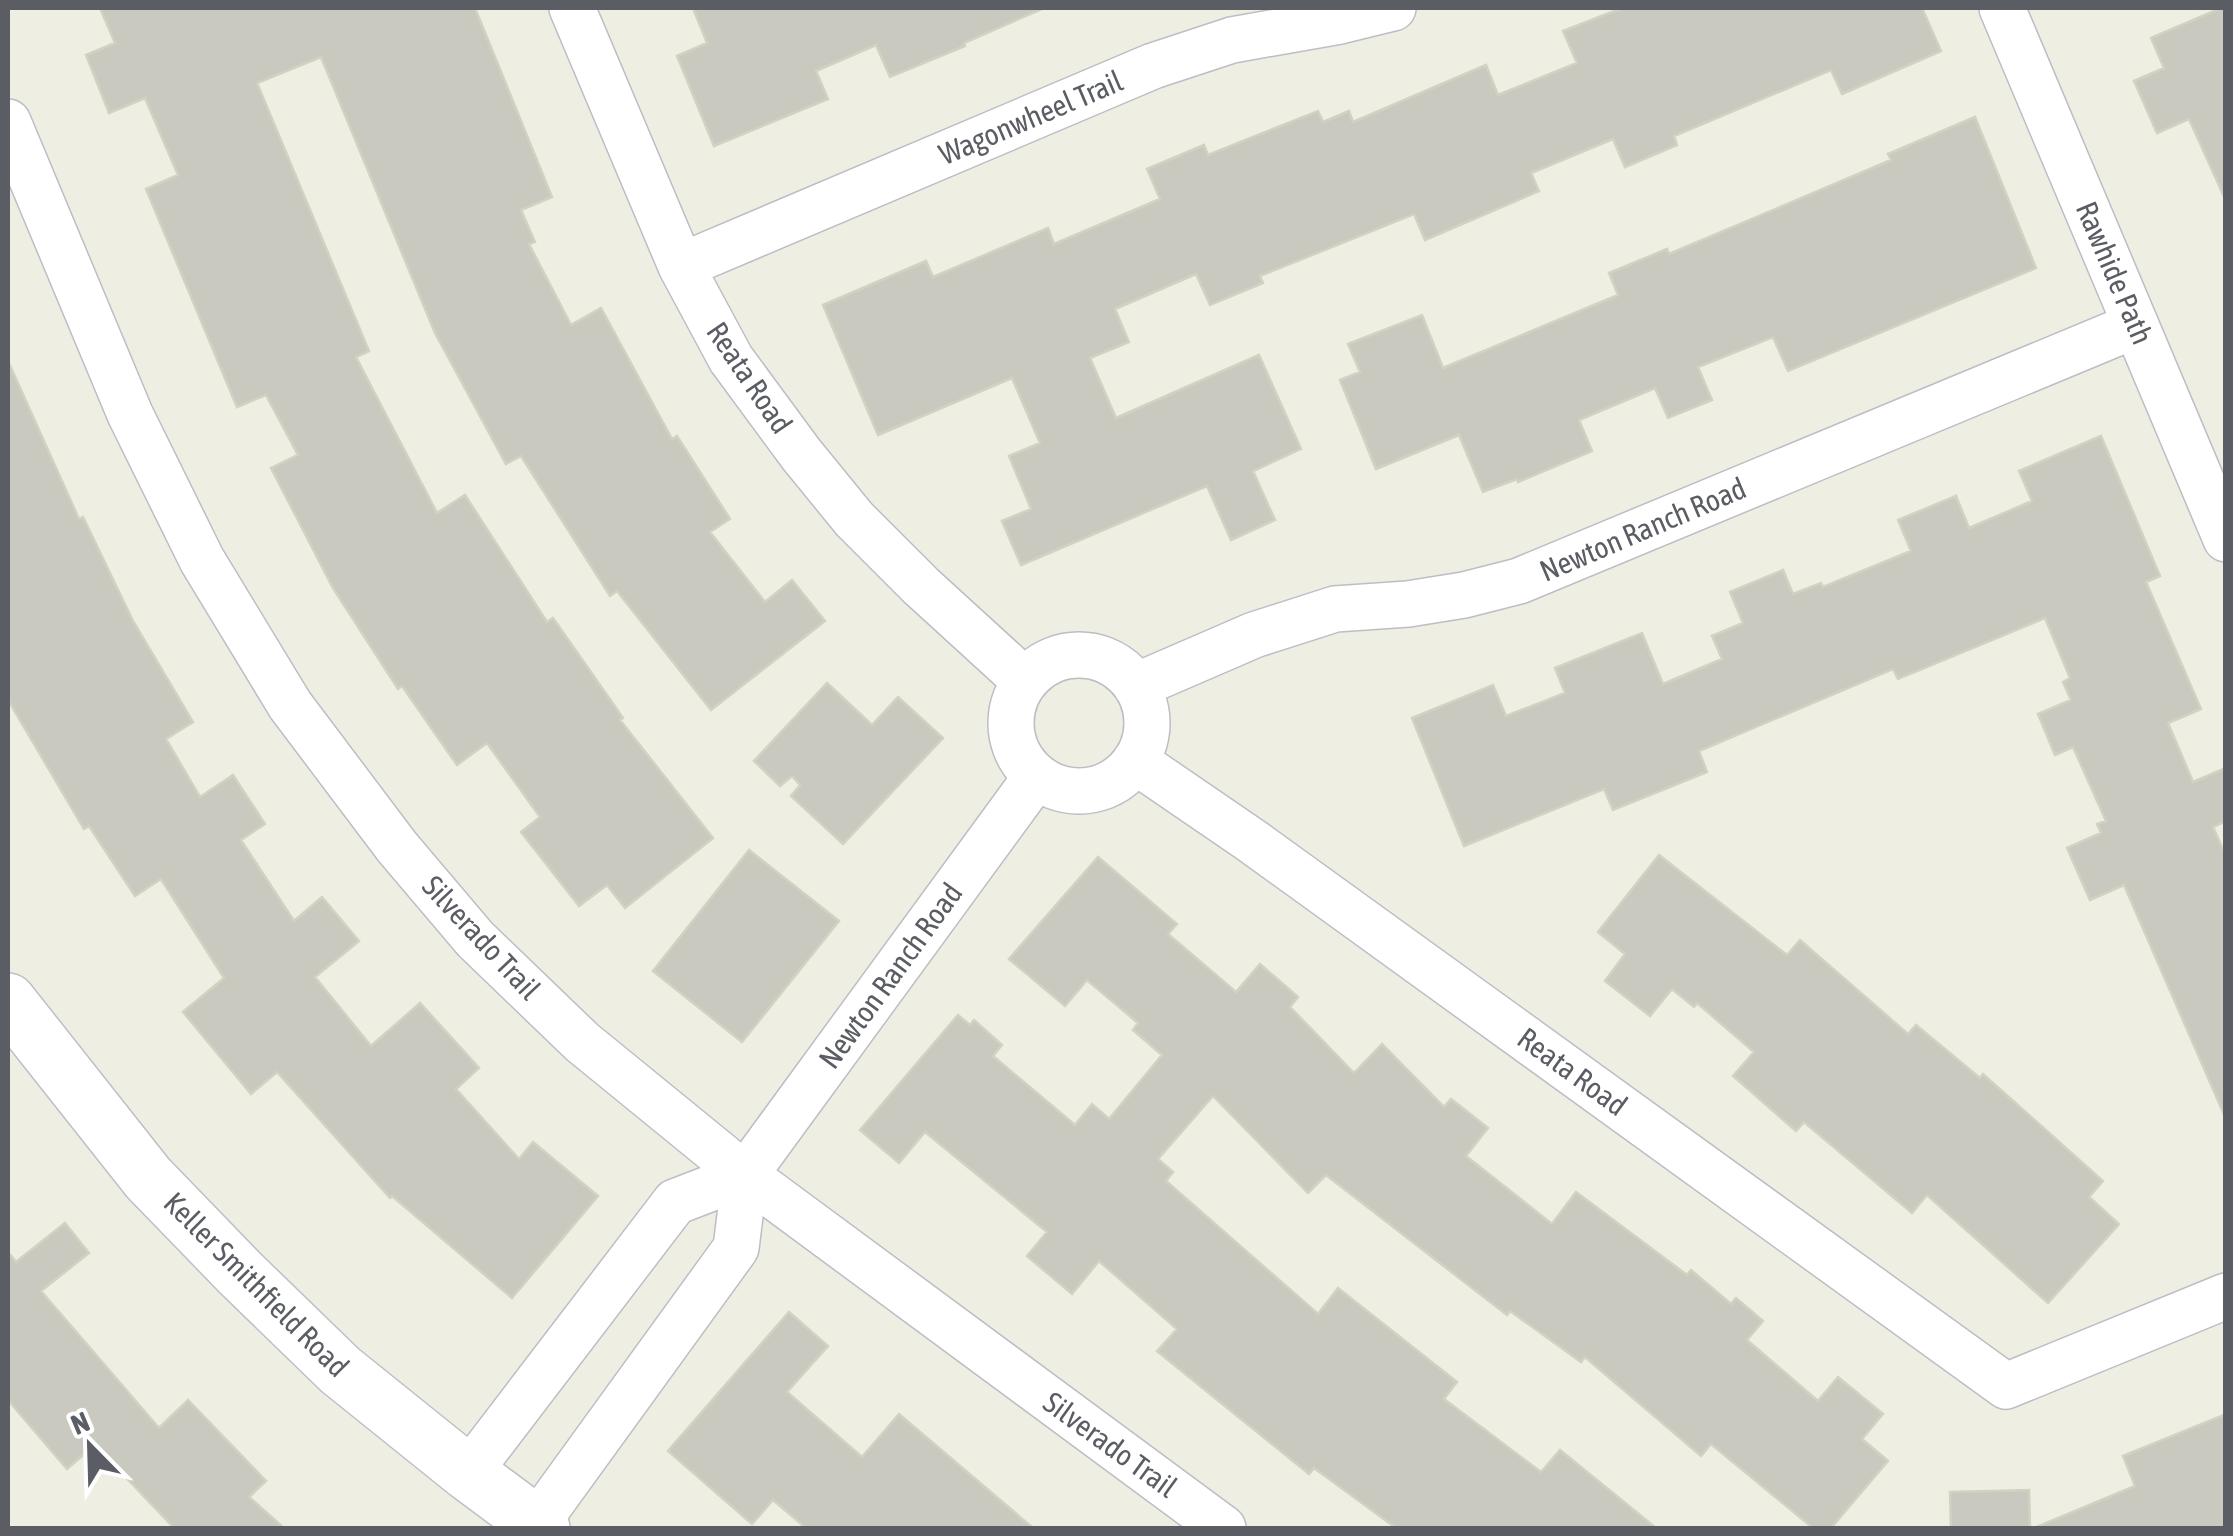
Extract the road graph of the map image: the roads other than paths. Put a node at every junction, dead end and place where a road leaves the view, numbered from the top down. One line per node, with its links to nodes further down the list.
1 (572, 8): 5 (street, Reata Road)
2 (1393, 8): 5 (street, Wagonwheel Trail)
3 (2002, 8): 6 (street, Rawhide Path)
4 (8, 122): 13 (street, Silverado Trail)
5 (681, 266): 8 (street, Reata Road)
6 (2136, 325): 7 (street, Rawhide Path); 9 (street, Newton Ranch Road)
7 (2226, 539)
8 (1026, 681): 9 (street); 11 (street)
9 (1136, 686): 10 (street)
10 (1135, 762): 11 (street); 14 (street, Reata Road)
11 (1036, 777): 13 (street, Newton Ranch Road)
12 (8, 1001): 15 (main road, Keller Smithfield Road)
13 (745, 1175): 15 (street); 16 (street, Newton Ranch Road); 17 (street, Silverado Trail)
14 (2226, 1296)
15 (468, 1473): 16 (main road, Keller Smithfield Road)
16 (539, 1526)
17 (1223, 1528)

